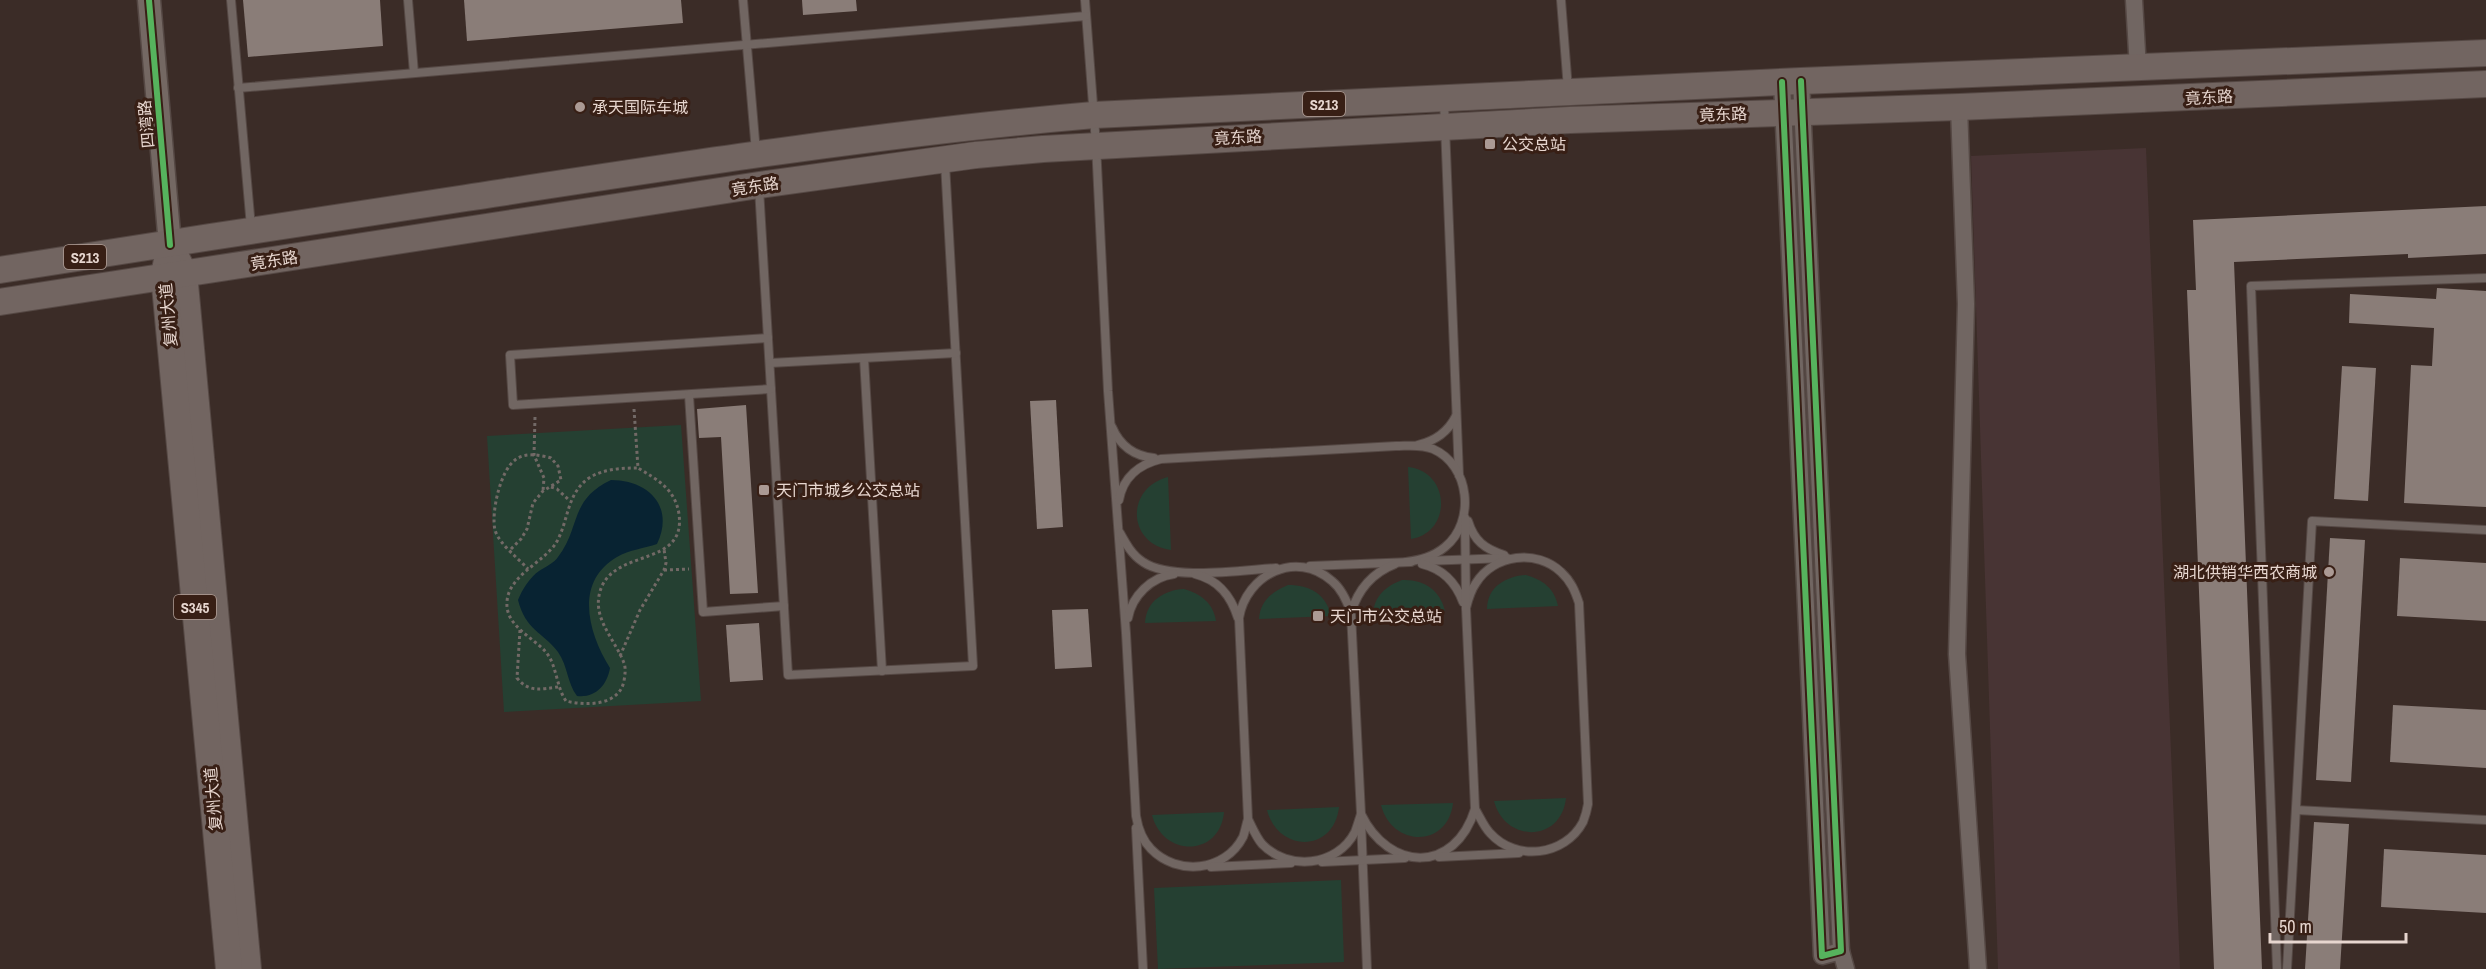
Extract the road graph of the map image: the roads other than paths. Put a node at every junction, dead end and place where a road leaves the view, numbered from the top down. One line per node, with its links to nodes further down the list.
1 (149, 0): 27 (street, 四湾路)
2 (231, 0): 15 (lane)
3 (408, 0): 12 (lane)
4 (743, 0): 9 (lane)
5 (1085, 0): 8 (lane)
6 (1561, 0): 16 (lane)
7 (2134, 0): 11 (street)
8 (1086, 16): 9 (lane); 20 (lane)
9 (747, 45): 12 (lane); 23 (lane)
10 (2486, 53): 11 (main road, 竟东路 / S213)
11 (2138, 69): 13 (main road, 竟东路 / S213)
12 (414, 73): 15 (lane)
13 (1792, 81): 16 (main road, 竟东路 / S213); 19 (street)
14 (2486, 84): 18 (main road, 竟东路 / S213)
15 (238, 88): 26 (lane)
16 (1568, 92): 17 (main road, 竟东路 / S213)
17 (1443, 99): 20 (main road, 竟东路 / S213); 21 (lane)
18 (1959, 107): 19 (main road, 竟东路 / S213); 73 (street)
19 (1793, 112): 21 (main road, 竟东路 / S213); 72 (street)
20 (1094, 115): 22 (lane); 23 (main road, 竟东路 / S213)
21 (1445, 126): 22 (main road, 竟东路 / S213); 38 (lane)
22 (1096, 144): 24 (main road, 竟东路 / S213); 39 (lane)
23 (757, 155): 26 (main road, 竟东路 / S213)
24 (945, 159): 25 (main road, 竟东路 / S213); 33 (lane)
25 (759, 185): 29 (main road, 竟东路 / S213); 32 (lane)
26 (251, 232): 27 (main road, 竟东路 / S213)
27 (170, 245): 28 (main road, 竟东路 / S213); 29 (main road, 复州大道 / S345)
28 (0, 270)
29 (174, 274): 31 (main road, 竟东路 / S213); 68 (main road, 复州大道 / S345); 69 (main road, 复州大道 / S345)
30 (2486, 278): 74 (lane)
31 (0, 302)
32 (768, 338): 35 (lane); 37 (lane)
33 (956, 353): 34 (lane); 56 (lane)
34 (864, 358): 35 (lane); 56 (lane)
35 (770, 363): 36 (lane)
36 (771, 389): 37 (lane); 51 (lane)
37 (689, 395): 51 (lane)
38 (1456, 416): 40 (lane); 42 (lane)
39 (1110, 421): 41 (lane); 44 (lane)
40 (1414, 446): 41 (lane); 42 (lane)
41 (1161, 459): 44 (lane)
42 (1459, 475): 43 (lane)
43 (1465, 507): 46 (lane); 47 (lane); 48 (lane)
44 (1117, 511): 50 (lane); 55 (lane)
45 (2486, 530): 58 (lane)
46 (1526, 557): 47 (lane); 52 (lane); 63 (lane)
47 (1465, 560): 48 (lane); 52 (lane)
48 (1406, 562): 49 (lane); 52 (lane); 53 (lane)
49 (1294, 567): 50 (lane); 53 (lane); 54 (lane)
50 (1185, 572): 54 (lane); 55 (lane)
51 (784, 606): 56 (lane)
52 (1466, 608): 57 (lane)
53 (1351, 613): 59 (lane)
54 (1239, 618): 61 (lane)
55 (1126, 633): 60 (lane)
56 (882, 671)
57 (1475, 809): 63 (lane); 64 (lane)
58 (2296, 810): 62 (lane); 75 (lane)
59 (1361, 814): 64 (lane); 65 (lane); 66 (lane)
60 (1136, 816): 67 (lane); 70 (lane)
61 (1248, 819): 66 (lane); 67 (lane)
62 (2486, 820)
63 (1539, 852): 64 (lane)
64 (1426, 857): 65 (lane)
65 (1362, 860): 66 (lane); 71 (lane)
66 (1311, 862): 67 (lane)
67 (1199, 867)
68 (229, 969)
69 (248, 969)
70 (1143, 969)
71 (1367, 969)
72 (1846, 969)
73 (1978, 969)
74 (2277, 969)
75 (2287, 969)

